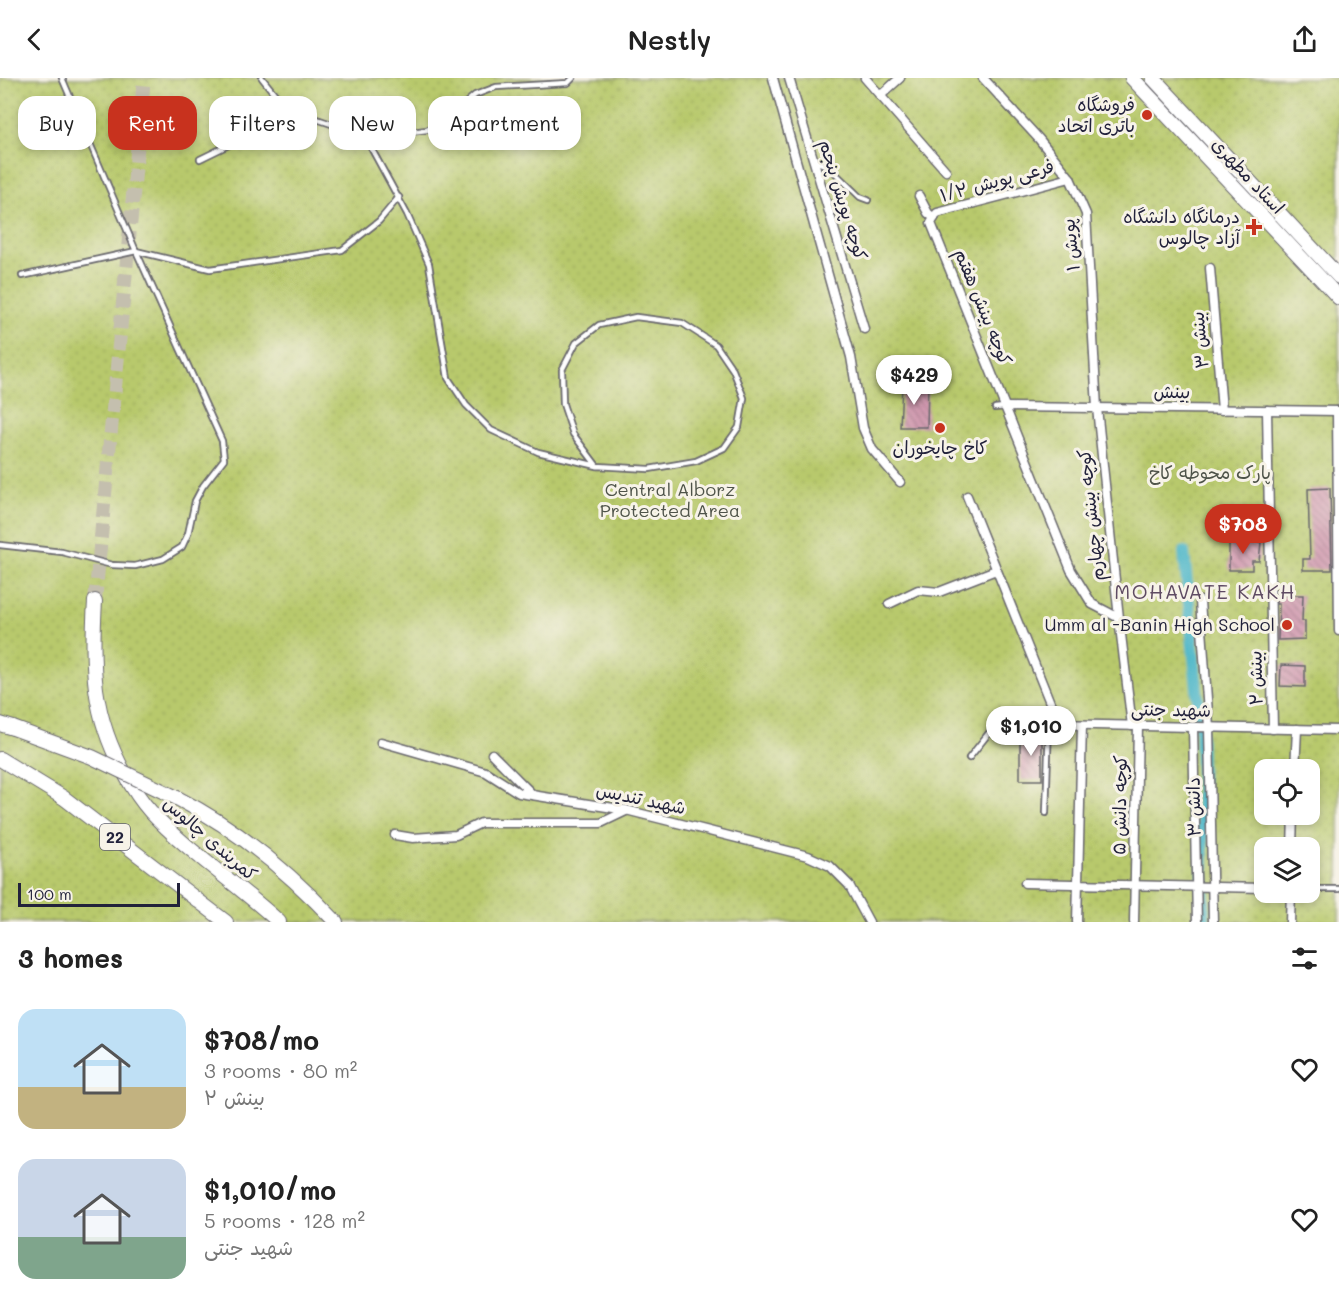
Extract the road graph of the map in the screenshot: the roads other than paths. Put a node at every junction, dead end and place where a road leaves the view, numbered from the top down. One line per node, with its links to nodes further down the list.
1 (62, 78): 24 (lane)
2 (262, 78): 11 (lane)
3 (573, 78): 13 (lane)
4 (773, 78): 37 (street)
5 (865, 78): 12 (street)
6 (900, 78): 12 (street)
7 (983, 78): 19 (street, پویش ۱)
8 (1132, 78): 28 (main road, استاد مطهری)
9 (1153, 78): 27 (main road, استاد مطهری)
10 (790, 79): 17 (street, کوچه پویش پنجم)
11 (276, 96)
12 (880, 96): 18 (street)
13 (416, 131)
14 (218, 150): 16 (lane)
15 (372, 150): 21 (lane)
16 (200, 159)
17 (813, 160): 22 (lane); 29 (street, کوچه پویش پنجم)
18 (946, 171)
19 (1070, 178): 23 (street, فرعی پویش ۱/۲); 32 (street, پویش ۱)
20 (919, 196): 23 (street)
21 (399, 197): 24 (lane); 36 (lane)
22 (868, 200)
23 (934, 218): 30 (street, کوچه بینش هفتم)
24 (136, 251): 26 (lane); 39 (lane)
25 (1210, 268): 33 (street, بینش ۳)
26 (22, 276)
27 (1339, 277)
28 (1339, 298)
29 (864, 329)
30 (1005, 407): 31 (lane); 32 (street, بینش); 44 (street, کوچه بینش هفتم)
31 (995, 408)
32 (1097, 408): 33 (street, بینش); 44 (street, کوچه بینش چهارم)
33 (1222, 410): 34 (street, بینش)
34 (1267, 410): 35 (street, بینش); 53 (street, بینش ۲)
35 (1338, 411): 45 (street)
36 (597, 466): 36 (lane)
37 (900, 482)
38 (967, 496): 40 (street)
39 (0, 544)
40 (996, 570): 43 (street); 48 (street)
41 (95, 601): 75 (main road, کمربندی چالوس)
42 (1200, 601): 52 (street)
43 (889, 604)
44 (1119, 618): 51 (street, کوچه بینش چهارم)
45 (1339, 631)
46 (1003, 723): 47 (street, شهید جنتی); 58 (lane)
47 (1049, 724): 48 (street, شهید جنتی); 63 (lane)
48 (1059, 725): 49 (street, شهید جنتی)
49 (1082, 725): 51 (street, شهید جنتی); 66 (street)
50 (6, 726): 76 (main road, bridge)
51 (1135, 726): 52 (street, شهید جنتی); 67 (street, کوچه دانش ۵)
52 (1201, 727): 53 (street, شهید جنتی); 68 (street, دانش ۳); 69 (street, دانش ۳)
53 (1273, 729): 54 (street, شهید جنتی)
54 (1297, 729): 55 (street, شهید جنتی); 60 (street)
55 (1339, 730)
56 (381, 742): 61 (street, شهید تندیس)
57 (492, 754): 61 (street)
58 (969, 758)
59 (0, 759): 74 (main road, 22)
60 (1296, 759)
61 (532, 795): 62 (street, شهید تندیس)
62 (626, 810): 64 (street); 77 (street, شهید تندیس)
63 (1046, 813)
64 (395, 835)
65 (1025, 883): 66 (street)
66 (1078, 884): 67 (street); 78 (street)
67 (1135, 885): 68 (street); 79 (street, کوچه دانش ۵)
68 (1196, 887): 69 (street); 80 (street, دانش ۳)
69 (1212, 887): 70 (street); 81 (street, دانش ۳)
70 (1254, 888)
71 (1320, 889): 72 (lane)
72 (1339, 889)
73 (1291, 903): 82 (street)
74 (226, 922)
75 (279, 922)
76 (336, 922)
77 (869, 922)
78 (1077, 922)
79 (1134, 922)
80 (1197, 922)
81 (1213, 922)
82 (1290, 922)

